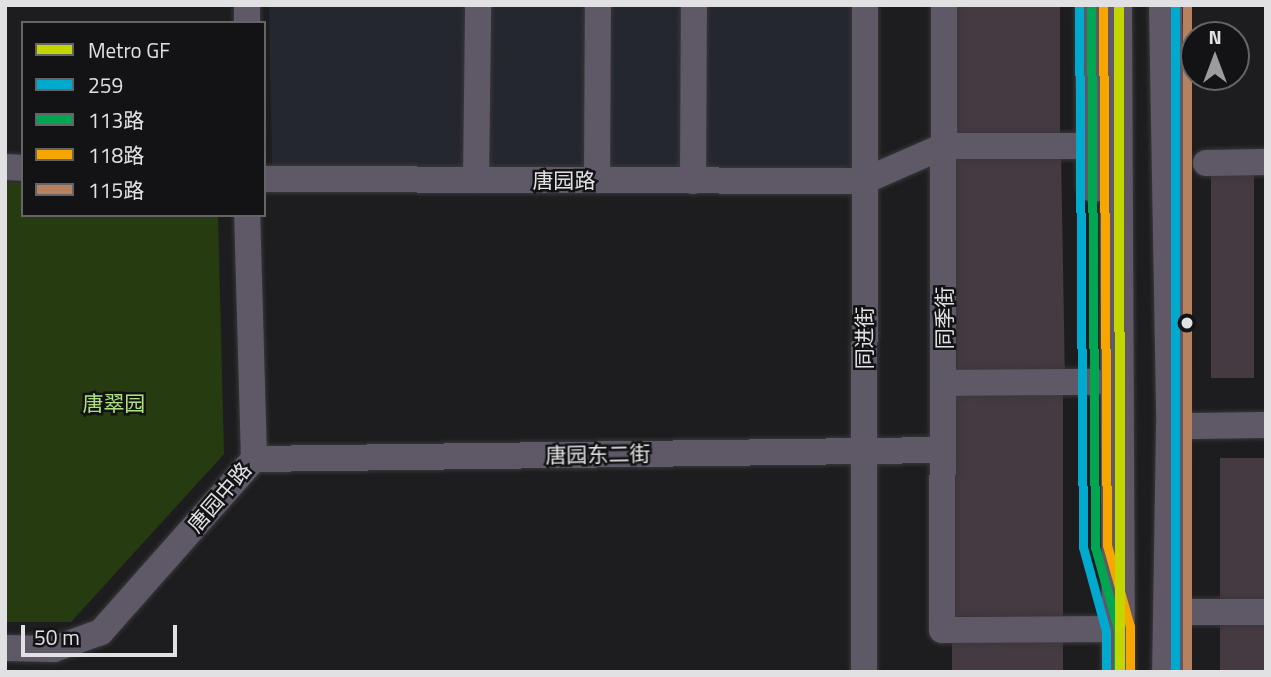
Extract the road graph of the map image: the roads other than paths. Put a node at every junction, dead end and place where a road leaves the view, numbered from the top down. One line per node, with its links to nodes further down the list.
1 (478, 5): 15 (street)
2 (598, 5): 16 (street)
3 (694, 5): 17 (street)
4 (865, 5): 18 (street, 同进街)
5 (944, 5): 10 (street, 同季街)
6 (1091, 5): 11 (main road)
7 (1115, 5): 29 (main road)
8 (1165, 5): 35 (main road)
9 (1187, 5): 23 (main road)
10 (944, 146): 11 (street); 18 (street); 21 (street, 同季街)
11 (1092, 146): 20 (main road)
12 (1266, 162): 13 (street)
13 (1206, 163)
14 (266, 179): 15 (street, 唐园路)
15 (476, 180): 16 (street, 唐园路)
16 (597, 180): 17 (street, 唐园路)
17 (693, 181): 18 (street, 唐园路)
18 (864, 181): 25 (street, 同进街)
19 (247, 217): 26 (street, 唐园中路)
20 (1094, 382): 21 (street); 29 (main road)
21 (943, 383): 24 (street, 同季街)
22 (1266, 425): 23 (street)
23 (1191, 426): 27 (main road)
24 (943, 450): 25 (street, 唐园东二街); 29 (street, 同季街)
25 (864, 451): 26 (street, 唐园东二街); 33 (street, 同进街)
26 (254, 459): 31 (street, 唐园中路)
27 (1189, 612): 28 (street); 36 (main road)
28 (1266, 612)
29 (1118, 629): 34 (main road)
30 (6, 648): 31 (street, 唐园中路); 32 (street)
31 (52, 660)
32 (7, 672)
33 (864, 672)
34 (1118, 672)
35 (1168, 672)
36 (1187, 672)

